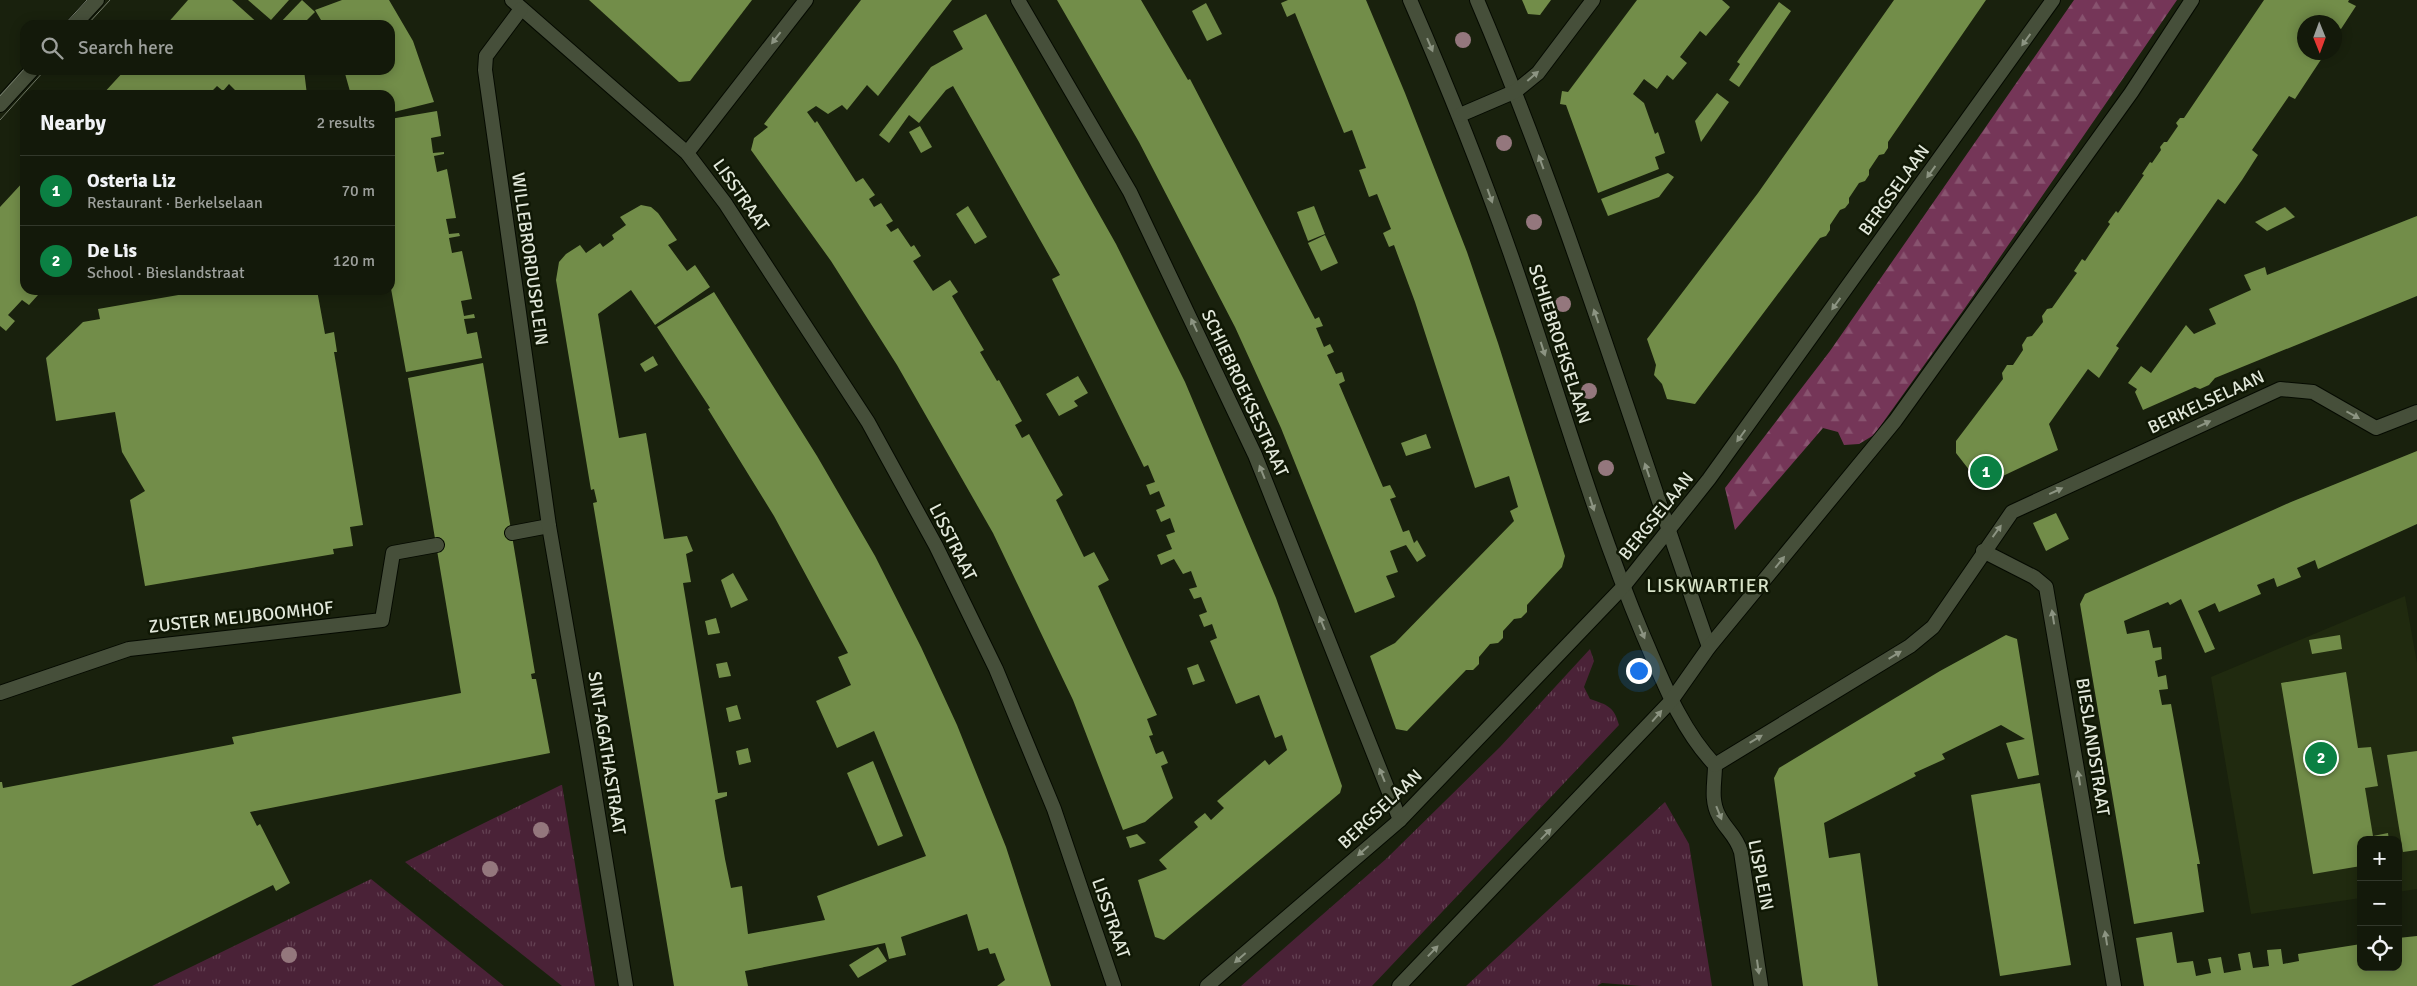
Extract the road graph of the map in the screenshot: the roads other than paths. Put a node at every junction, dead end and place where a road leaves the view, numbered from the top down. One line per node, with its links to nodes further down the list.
1 (97, 0): 10 (street)
2 (806, 0): 15 (street, one-way to 15)
3 (1018, 0): 27 (street, SCHIEBROEKSESTRAAT, one-way to 3)
4 (1410, 0): 14 (street, SCHIEBROEKSELAAN, one-way to 14)
5 (1477, 0): 12 (street)
6 (1593, 0): 12 (street, one-way to 6)
7 (2053, 0): 18 (street, BERGSELAAN, one-way to 18)
8 (2192, 0): 23 (street, one-way to 8)
9 (517, 4): 15 (street, WILLEBRORDUSPLEIN); 17 (street, WILLEBRORDUSPLEIN)
10 (79, 20)
11 (27, 75): 13 (street)
12 (1516, 91): 14 (street); 18 (street, one-way to 12)
13 (0, 105)
14 (1460, 115): 22 (street, SCHIEBROEKSELAAN, one-way to 22)
15 (687, 152): 29 (street, LISSTRAAT)
16 (2417, 412): 21 (street, BERKELSELAAN, one-way to 16)
17 (549, 526): 19 (street); 28 (street, SINT-AGATHASTRAAT)
18 (1669, 532): 22 (street, BERGSELAAN); 23 (street)
19 (512, 533)
20 (437, 545): 24 (street, ZUSTER MEIJBOOMHOF)
21 (1983, 551): 26 (street, one-way to 21); 33 (street, BIESLANDSTRAAT, one-way to 21)
22 (1623, 587): 25 (street, SCHIEBROEKSELAAN, one-way to 25); 27 (street, BERGSELAAN)
23 (1709, 647): 25 (street)
24 (0, 693)
25 (1671, 701): 26 (street); 31 (street, one-way to 25)
26 (1715, 765): 32 (street, LISPLEIN, one-way to 32)
27 (1400, 820): 30 (street, BERGSELAAN, one-way to 30)
28 (626, 986)
29 (1114, 986)
30 (1207, 986)
31 (1399, 986)
32 (1760, 986)
33 (2114, 986)

